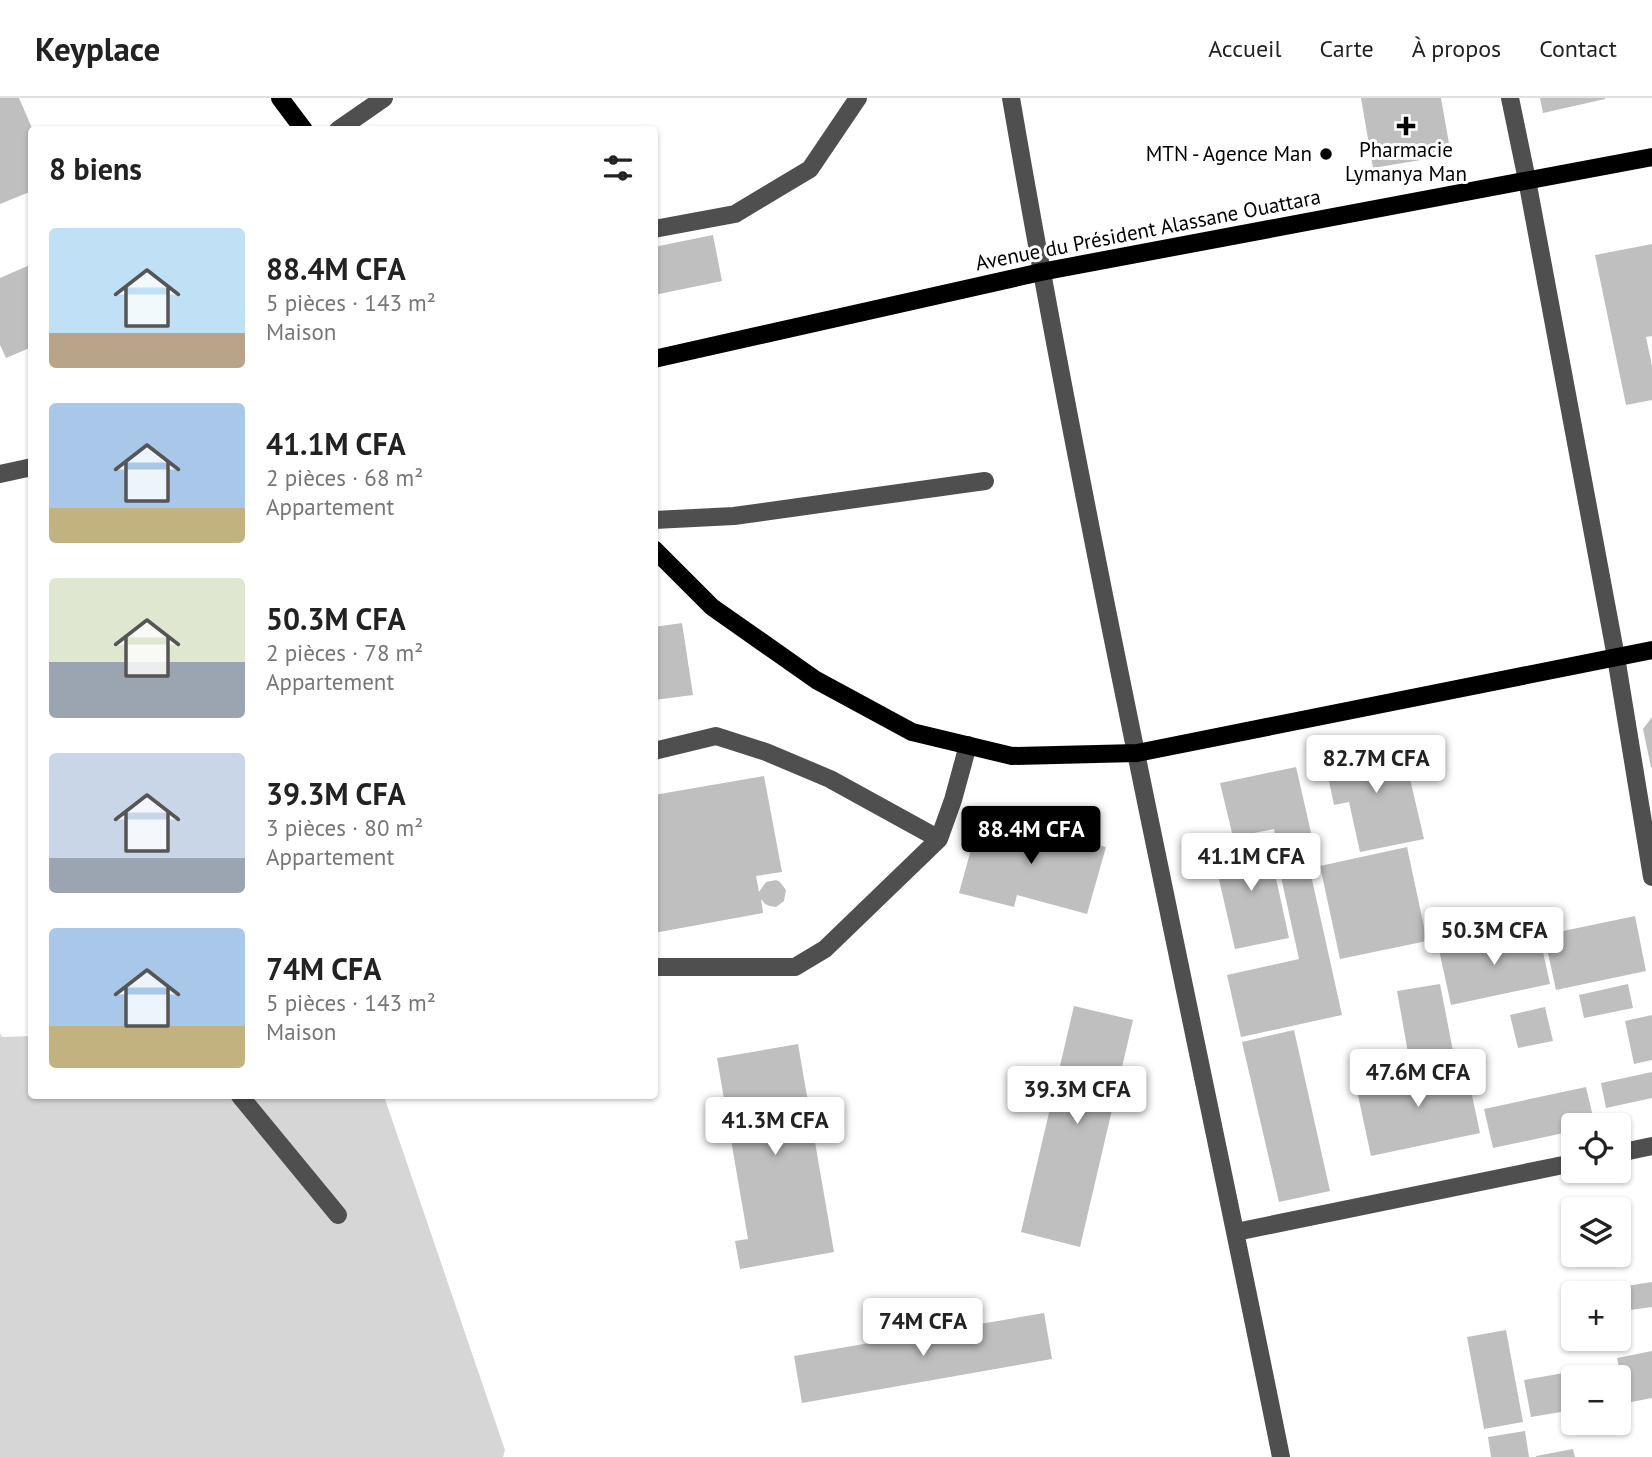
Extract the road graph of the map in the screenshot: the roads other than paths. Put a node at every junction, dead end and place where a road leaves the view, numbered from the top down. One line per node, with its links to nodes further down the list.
1 (280, 98): 6 (main road)
2 (384, 98): 7 (street)
3 (858, 98): 10 (street)
4 (1011, 98): 11 (street)
5 (1510, 98): 9 (street)
6 (301, 126)
7 (344, 126)
8 (1652, 157): 9 (main road, Avenue du Président Alassane Ouattara)
9 (1527, 180): 11 (main road, Avenue du Président Alassane Ouattara); 19 (street)
10 (658, 228)
11 (1041, 272): 12 (main road, Avenue du Président Alassane Ouattara); 22 (street)
12 (658, 358)
13 (28, 468): 14 (street)
14 (0, 474)
15 (985, 481): 16 (street)
16 (658, 520)
17 (658, 553): 20 (main road)
18 (1652, 650): 19 (main road)
19 (1616, 657): 22 (main road); 24 (street)
20 (968, 745): 22 (main road); 23 (street)
21 (658, 750): 23 (street)
22 (1136, 753): 31 (street)
23 (939, 839): 25 (street)
24 (1652, 877)
25 (658, 967)
26 (242, 1099): 30 (street)
27 (1652, 1146): 28 (street)
28 (1631, 1150)
29 (1561, 1165): 31 (street)
30 (338, 1214)
31 (1236, 1232): 32 (street)
32 (1281, 1457)

